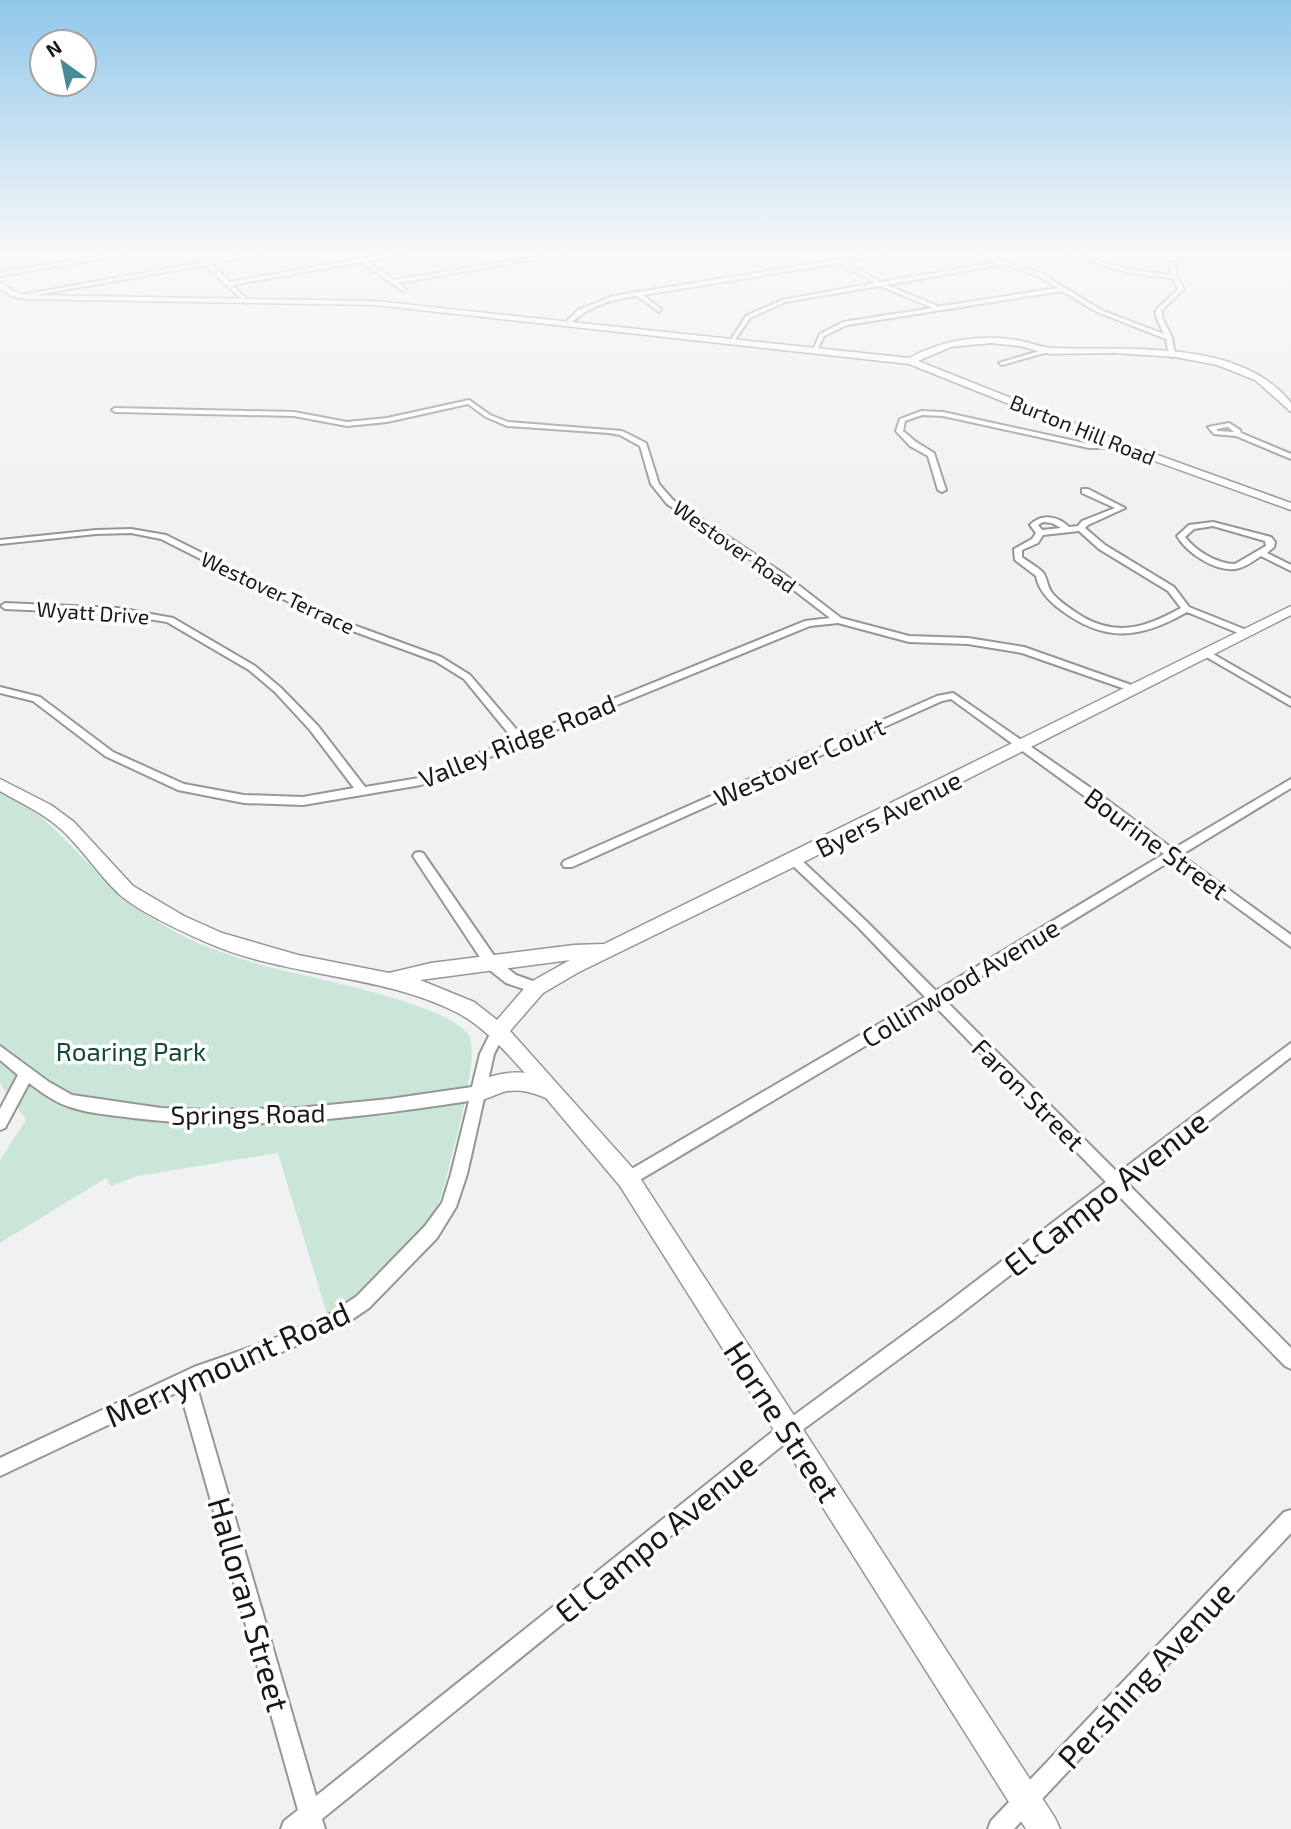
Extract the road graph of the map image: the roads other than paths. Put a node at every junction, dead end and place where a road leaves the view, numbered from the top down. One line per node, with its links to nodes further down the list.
1 (697, 336): 6 (street, Burton Hill Road)
2 (734, 336): 6 (street)
3 (821, 336): 7 (street)
4 (1165, 336): 5 (street)
5 (1169, 338): 9 (street)
6 (732, 340): 7 (street, Burton Hill Road)
7 (814, 349): 10 (street, Burton Hill Road)
8 (1046, 351): 9 (street); 10 (street); 11 (street)
9 (1172, 355): 12 (street)
10 (911, 361): 15 (street, Burton Hill Road)
11 (1002, 363)
12 (1291, 409)
13 (115, 410): 29 (street, Westover Road)
14 (1237, 434): 16 (street)
15 (1123, 446): 17 (street); 19 (street, Burton Hill Road)
16 (1291, 457)
17 (942, 490)
18 (1085, 491): 20 (street)
19 (1291, 507)
20 (1121, 508): 21 (street)
21 (1081, 528): 24 (street); 27 (street)
22 (0, 542): 35 (street, Westover Terrace)
23 (1261, 553): 23 (street); 25 (street)
24 (1133, 566): 27 (street)
25 (1291, 568)
26 (5, 606): 39 (street, Wyatt Drive)
27 (1186, 609): 30 (street)
28 (1291, 610): 30 (street, Byers Avenue)
29 (838, 620): 32 (street, Westover Road); 35 (street, Valley Ridge Road)
30 (1246, 633): 31 (street, Byers Avenue)
31 (1206, 653): 32 (street, Byers Avenue); 34 (street)
32 (1134, 689): 36 (street, Byers Avenue)
33 (0, 690): 39 (street, Valley Ridge Road)
34 (1291, 703)
35 (521, 742): 39 (street, Valley Ridge Road)
36 (1022, 745): 40 (street, Bourine Street); 42 (street, Byers Avenue); 43 (street, Westover Court)
37 (1291, 783): 40 (street, Collinwood Avenue)
38 (0, 784): 47 (street, Horne Street)
39 (363, 792)
40 (1173, 854): 44 (street, Bourine Street); 49 (street, Collinwood Avenue)
41 (419, 856): 46 (street)
42 (794, 860): 45 (street, Byers Avenue); 49 (street, Faron Street)
43 (568, 864)
44 (1291, 942)
45 (608, 950): 46 (street); 48 (street, Byers Avenue)
46 (492, 964): 47 (street); 48 (street)
47 (392, 979): 50 (street, Horne Street)
48 (536, 989): 50 (street, Byers Avenue)
49 (933, 999): 57 (street, Collinwood Avenue); 58 (street, Faron Street)
50 (498, 1032): 54 (street, Horne Street); 55 (street, Merrymount Road)
51 (1291, 1049): 58 (street, El Campo Avenue)
52 (0, 1052): 53 (street, Springs Road)
53 (27, 1072): 55 (street, Springs Road); 56 (street)
54 (551, 1091): 55 (street); 57 (street, Horne Street)
55 (478, 1093): 60 (street, Merrymount Road)
56 (0, 1123)
57 (628, 1179): 61 (street, Horne Street)
58 (1117, 1182): 59 (street, Faron Street); 61 (street, El Campo Avenue)
59 (1291, 1360)
60 (186, 1380): 62 (street, Merrymount Road); 65 (street, Halloran Street)
61 (788, 1430): 64 (street, Horne Street); 65 (street, El Campo Avenue)
62 (0, 1467)
63 (1291, 1519): 64 (street, Pershing Avenue)
64 (1026, 1800): 67 (street, Pershing Avenue); 68 (street, Horne Street)
65 (312, 1822): 66 (street, El Campo Avenue)
66 (292, 1829)
67 (999, 1829)
68 (1044, 1829)

